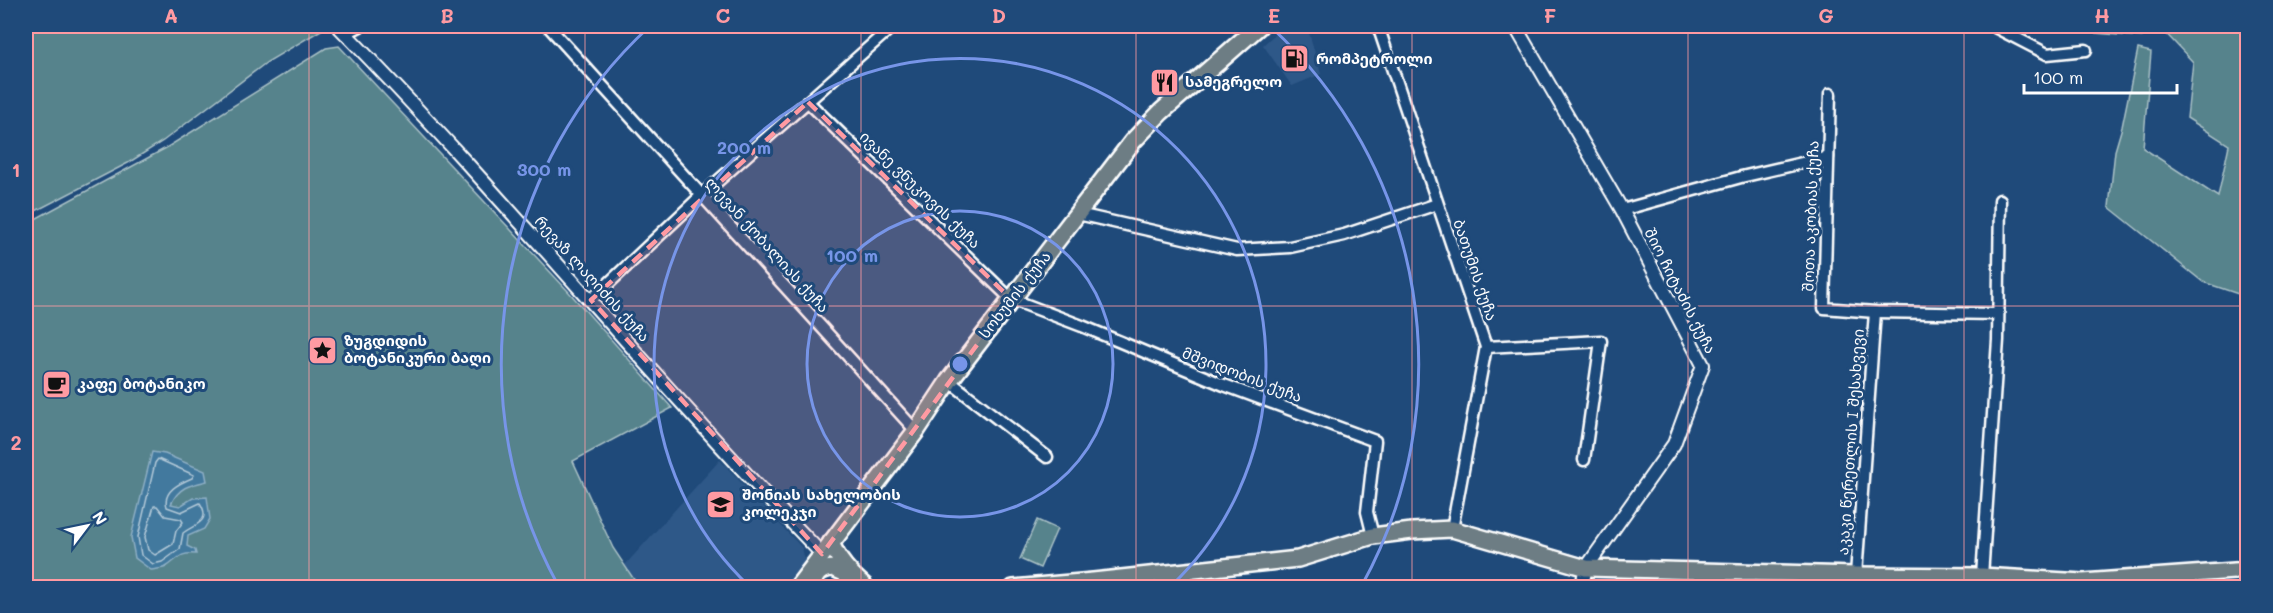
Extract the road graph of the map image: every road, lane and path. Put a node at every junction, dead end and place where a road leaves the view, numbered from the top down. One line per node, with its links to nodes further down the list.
1 (360, 26): 8 (street)
2 (548, 26): 13 (street, ლევან ქობალიას ქუჩა)
3 (893, 26): 11 (street)
4 (1259, 26): 17 (highway, სოხუმის ქუჩა)
5 (1378, 26): 15 (street, ბათუმის ქუჩა)
6 (1515, 26): 16 (street, შიო ჩიტაძის ქუჩა)
7 (1993, 26): 9 (street)
8 (342, 29): 19 (street, რევაზ ლაღიძის ქუჩა)
9 (2086, 50)
10 (1830, 94): 12 (street, შოთა აკობიას ქუჩა)
11 (808, 102): 13 (street); 18 (street, ივანე ვნუკოვის ქუჩა)
12 (1828, 157): 16 (street); 20 (street, შოთა აკობიას ქუჩა)
13 (701, 196): 19 (street); 24 (street, ლევან ქობალიას ქუჩა)
14 (2000, 200): 21 (street)
15 (1437, 204): 17 (street); 22 (street, ბათუმის ქუჩა)
16 (1622, 210): 30 (street, შიო ჩიტაძის ქუჩა)
17 (1078, 214): 18 (highway, სოხუმის ქუჩა)
18 (1011, 299): 23 (highway, სოხუმის ქუჩა); 28 (street, მშვიდობის ქუჩა)
19 (591, 300): 29 (street, რევაზ ლაღიძის ქუჩა)
20 (1875, 312): 21 (street, შოთა აკობიას ქუჩა); 32 (street, აკაკი წერეთლის I შესახვევი)
21 (1997, 314): 33 (street)
22 (1486, 347): 26 (street); 27 (street, ბათუმის ქუჩა)
23 (949, 381): 24 (highway, სოხუმის ქუჩა); 25 (street)
24 (916, 431): 29 (highway, სოხუმის ქუჩა)
25 (1047, 457)
26 (1584, 460)
27 (1452, 529): 28 (main road); 30 (main road)
28 (1373, 536): 37 (main road)
29 (827, 548): 34 (main road); 34 (main road); 36 (highway, სოხუმის ქუჩა)
30 (1586, 568): 32 (main road); 39 (street)
31 (2247, 570): 33 (main road)
32 (1856, 575): 35 (main road)
33 (1982, 576): 35 (main road)
34 (854, 581): 36 (main road)
35 (1889, 581)
36 (808, 583)
37 (1026, 587): 38 (main road)
38 (1013, 588)
39 (1581, 588)

